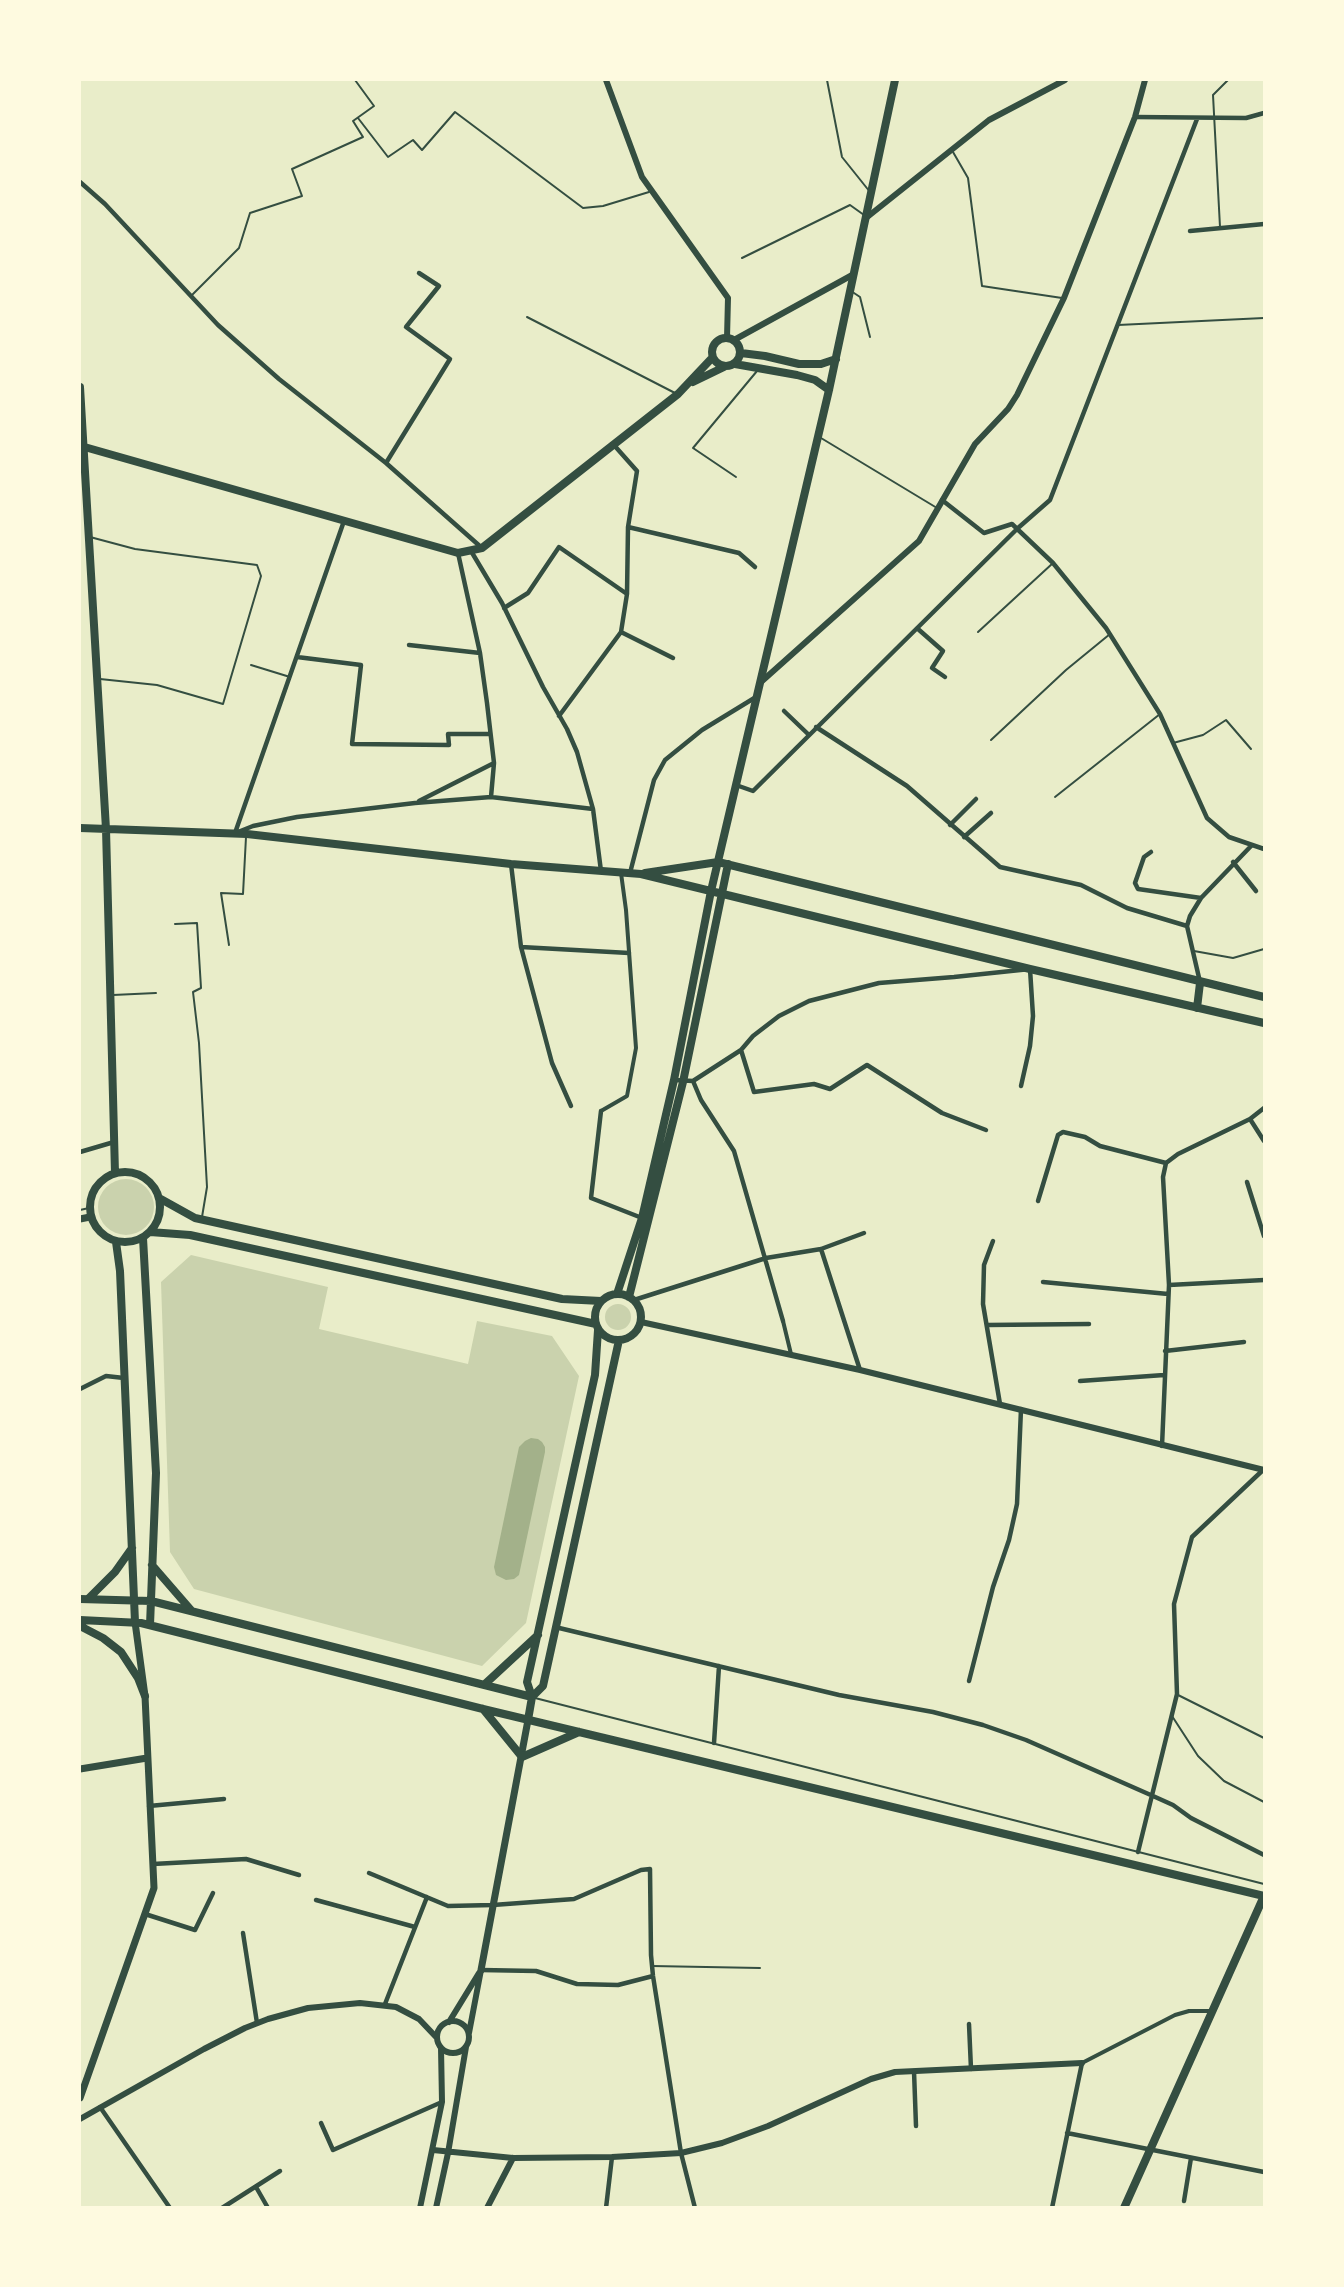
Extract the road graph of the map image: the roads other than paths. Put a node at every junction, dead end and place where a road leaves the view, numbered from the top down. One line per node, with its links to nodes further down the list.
1 (355, 80): 10 (lane)
2 (606, 80): 15 (street)
3 (827, 80): 16 (lane)
4 (895, 80): 16 (main road)
5 (1065, 80): 13 (street)
6 (1145, 80): 9 (street)
7 (1228, 80): 11 (lane)
8 (1264, 112): 11 (street)
9 (1136, 117): 12 (street); 26 (street)
10 (358, 118): 15 (lane); 25 (lane)
11 (1215, 118): 12 (street); 19 (lane)
12 (1197, 119): 29 (street)
13 (951, 150): 17 (street); 26 (lane)
14 (80, 182): 25 (street)
15 (652, 191): 31 (street)
16 (872, 194): 17 (main road)
17 (867, 218): 21 (lane); 23 (main road)
18 (1264, 224): 19 (street)
19 (1220, 227): 20 (street)
20 (1190, 231)
21 (742, 258)
22 (419, 273): 45 (street)
23 (855, 273): 24 (main road); 31 (street)
24 (851, 291): 30 (lane); 34 (main road)
25 (191, 296): 45 (street)
26 (1064, 298): 47 (street)
27 (527, 317): 41 (lane)
28 (1264, 318): 29 (lane)
29 (1117, 325): 51 (street)
30 (870, 337)
31 (731, 339): 32 (main road); 33 (main road)
32 (741, 353): 34 (main road); 35 (main road)
33 (712, 358): 36 (main road); 38 (main road)
34 (836, 359): 40 (main road)
35 (735, 364): 36 (main road); 37 (main road)
36 (724, 367): 38 (main road)
37 (761, 367): 40 (main road); 46 (lane)
38 (689, 384): 41 (main road)
39 (80, 387): 44 (main road)
40 (829, 390): 42 (main road)
41 (678, 394): 43 (main road)
42 (819, 437): 48 (lane); 72 (main road)
43 (613, 444): 50 (street); 53 (main road)
44 (82, 446): 49 (main road); 52 (main road)
45 (386, 463): 53 (street)
46 (736, 477)
47 (942, 500): 48 (street); 51 (street)
48 (938, 508): 72 (street)
49 (344, 521): 55 (main road); 66 (street)
50 (628, 527): 57 (street); 58 (street)
51 (1018, 528): 56 (street); 60 (street)
52 (89, 537): 71 (main road); 71 (lane)
53 (482, 548): 54 (main road)
54 (471, 551): 55 (main road); 59 (street)
55 (458, 554): 65 (street)
56 (1053, 563): 62 (lane); 63 (street)
57 (755, 567)
58 (627, 594): 59 (street); 61 (street)
59 (504, 608): 76 (street)
60 (918, 629): 70 (street); 77 (street)
61 (621, 632): 67 (street); 76 (street)
62 (978, 632)
63 (1110, 634): 75 (street); 80 (lane)
64 (409, 645): 65 (street)
65 (480, 653): 78 (street)
66 (297, 657): 69 (street); 78 (street)
67 (674, 658)
68 (251, 665): 69 (lane)
69 (290, 677): 94 (street)
70 (945, 677)
71 (98, 679): 93 (main road)
72 (761, 682): 73 (main road)
73 (758, 695): 84 (main road); 106 (street)
74 (784, 711): 79 (street)
75 (1160, 714): 81 (street); 86 (lane)
76 (560, 716): 89 (street)
77 (816, 727): 79 (street); 91 (street)
78 (490, 734): 83 (street)
79 (809, 735): 84 (street)
80 (992, 740)
81 (1173, 743): 82 (lane); 97 (street)
82 (1251, 749)
83 (494, 763): 85 (street); 88 (street)
84 (736, 785): 100 (main road)
85 (491, 797): 88 (street); 89 (street)
86 (1055, 797)
87 (976, 799): 91 (street)
88 (415, 803): 94 (street)
89 (593, 809): 104 (street)
90 (991, 813): 96 (street)
91 (950, 825): 96 (street)
92 (80, 828): 93 (main road)
93 (106, 829): 94 (main road); 122 (main road)
94 (235, 834): 95 (main road)
95 (247, 834): 102 (main road); 114 (lane)
96 (964, 837): 113 (street)
97 (1252, 844): 98 (street); 101 (street)
98 (1264, 849)
99 (1151, 852): 111 (street)
100 (718, 862): 103 (main road); 107 (main road); 108 (main road)
101 (1233, 862): 109 (street); 111 (street)
102 (511, 864): 104 (main road); 115 (street)
103 (728, 864): 110 (main road); 120 (main road)
104 (602, 871): 105 (main road)
105 (621, 872): 106 (main road); 118 (street)
106 (630, 873): 107 (main road)
107 (641, 874): 108 (main road)
108 (711, 891): 110 (main road); 127 (main road)
109 (1256, 891)
110 (721, 893): 119 (main road); 129 (main road)
111 (1201, 898): 113 (street)
112 (175, 924): 149 (lane)
113 (1187, 926): 117 (street)
114 (229, 945)
115 (521, 946): 118 (street); 131 (street)
116 (1264, 949): 117 (lane)
117 (1194, 951): 120 (street)
118 (629, 953): 133 (street)
119 (1030, 969): 124 (main road); 126 (street); 130 (street)
120 (1200, 982): 123 (main road); 124 (main road)
121 (156, 993): 122 (lane)
122 (111, 995): 137 (main road)
123 (1264, 997)
124 (1197, 1008): 125 (main road)
125 (1264, 1023)
126 (741, 1050): 128 (street); 135 (street)
127 (674, 1080): 129 (street); 147 (main road)
128 (693, 1081): 129 (street); 157 (street)
129 (683, 1082): 165 (main road)
130 (1021, 1086)
131 (571, 1106)
132 (1264, 1108): 134 (street)
133 (602, 1111): 147 (street)
134 (1250, 1119): 136 (street); 139 (street)
135 (986, 1130)
136 (1264, 1141)
137 (114, 1142): 138 (street); 140 (main road)
138 (80, 1152)
139 (1166, 1163): 143 (street); 162 (street)
140 (115, 1173): 142 (main road); 144 (main road)
141 (1247, 1182): 152 (street)
142 (159, 1198): 149 (main road); 150 (main road)
143 (1038, 1201)
144 (89, 1208): 145 (lane); 146 (main road)
145 (80, 1210)
146 (90, 1217): 148 (main road); 155 (main road)
147 (642, 1218): 163 (main road)
148 (80, 1219)
149 (202, 1219): 158 (main road)
150 (150, 1232): 153 (main road); 161 (main road)
151 (864, 1233): 156 (street)
152 (1264, 1236)
153 (142, 1238): 155 (main road); 186 (main road)
154 (993, 1241): 170 (street)
155 (116, 1242): 178 (main road)
156 (820, 1249): 157 (street); 176 (street)
157 (766, 1258): 165 (street); 167 (street)
158 (424, 1269): 161 (main road); 166 (main road)
159 (1264, 1280): 162 (street)
160 (1043, 1282): 164 (street)
161 (420, 1285): 171 (main road)
162 (1169, 1285): 164 (street)
163 (617, 1294): 165 (main road); 166 (main road)
164 (1168, 1294): 174 (street)
165 (631, 1298): 168 (main road)
166 (601, 1301): 171 (main road)
167 (783, 1321): 175 (street)
168 (641, 1322): 172 (main road); 175 (street)
169 (1089, 1324): 170 (street)
170 (987, 1325): 181 (street)
171 (597, 1327): 172 (main road); 196 (main road)
172 (619, 1340): 195 (main road)
173 (1244, 1342): 174 (street)
174 (1165, 1351): 177 (street)
175 (790, 1354): 176 (street)
176 (860, 1370): 181 (street)
177 (1164, 1375): 179 (street); 183 (street)
178 (124, 1378): 180 (street); 185 (main road)
179 (1080, 1381)
180 (80, 1389)
181 (1000, 1404): 182 (street)
182 (1021, 1409): 183 (street); 198 (street)
183 (1162, 1446): 184 (street)
184 (1264, 1469): 200 (street)
185 (132, 1548): 187 (main road); 188 (main road)
186 (152, 1565): 189 (main road); 190 (main road)
187 (83, 1599): 188 (main road)
188 (133, 1600): 189 (main road); 192 (main road)
189 (151, 1601): 190 (main road); 193 (main road)
190 (192, 1611): 199 (main road)
191 (80, 1619): 192 (main road)
192 (135, 1622): 193 (main road); 201 (main road)
193 (150, 1625): 203 (main road)
194 (80, 1626): 201 (main road)
195 (555, 1627): 197 (street); 202 (main road)
196 (539, 1634): 199 (main road); 202 (main road)
197 (719, 1666): 208 (street); 212 (street)
198 (969, 1681)
199 (485, 1684): 202 (main road)
200 (1177, 1694): 204 (street); 207 (lane)
201 (145, 1696): 210 (main road)
202 (532, 1697): 205 (main road); 208 (lane)
203 (483, 1709): 205 (main road); 209 (main road)
204 (1172, 1716): 212 (street); 214 (lane)
205 (528, 1720): 206 (main road); 209 (main road)
206 (579, 1732): 209 (main road); 223 (main road)
207 (1264, 1737)
208 (714, 1743): 216 (lane)
209 (522, 1757): 226 (main road)
210 (147, 1758): 211 (main road); 215 (main road)
211 (80, 1769)
212 (1153, 1796): 216 (street); 217 (street)
213 (224, 1799): 215 (street)
214 (1264, 1802)
215 (149, 1806): 218 (main road)
216 (1138, 1852): 221 (lane)
217 (1264, 1855)
218 (153, 1864): 220 (street); 227 (main road)
219 (369, 1873): 224 (street)
220 (299, 1875)
221 (1264, 1884)
222 (213, 1893): 227 (street)
223 (1264, 1896): 235 (main road)
224 (427, 1897): 226 (street); 228 (street)
225 (316, 1900): 228 (street)
226 (494, 1905): 230 (street); 232 (main road)
227 (145, 1914): 246 (main road)
228 (415, 1927): 234 (street)
229 (243, 1933): 237 (street)
230 (652, 1966): 231 (lane); 233 (street)
231 (760, 1968)
232 (481, 1970): 233 (street); 236 (street); 239 (street)
233 (653, 1976): 256 (street)
234 (385, 2004): 237 (street); 240 (street)
235 (1214, 2010): 243 (street); 254 (main road)
236 (448, 2022): 239 (street); 240 (street)
237 (257, 2023): 248 (street)
238 (969, 2024): 244 (street)
239 (469, 2034): 241 (street)
240 (437, 2038): 242 (street)
241 (466, 2047): 242 (street); 255 (street)
242 (441, 2048): 247 (street)
243 (1082, 2063): 244 (street); 252 (street)
244 (971, 2068): 245 (street)
245 (914, 2071): 251 (street); 256 (street)
246 (80, 2094)
247 (442, 2102): 250 (street); 253 (street)
248 (100, 2107): 249 (street); 264 (street)
249 (80, 2119)
250 (321, 2123)
251 (916, 2126)
252 (1067, 2133): 254 (street); 272 (street)
253 (433, 2150): 255 (street); 267 (street)
254 (1151, 2150): 259 (street); 273 (main road)
255 (448, 2153): 258 (street); 268 (street)
256 (681, 2153): 257 (street); 271 (street)
257 (612, 2157): 258 (street); 270 (street)
258 (513, 2158): 269 (street)
259 (1191, 2158): 261 (street); 263 (street)
260 (280, 2172): 262 (street)
261 (1264, 2172)
262 (256, 2187): 265 (street); 266 (street)
263 (1184, 2201)
264 (170, 2208)
265 (222, 2208)
266 (268, 2208)
267 (420, 2208)
268 (436, 2208)
269 (487, 2208)
270 (606, 2208)
271 (695, 2208)
272 (1052, 2208)
273 (1125, 2208)

